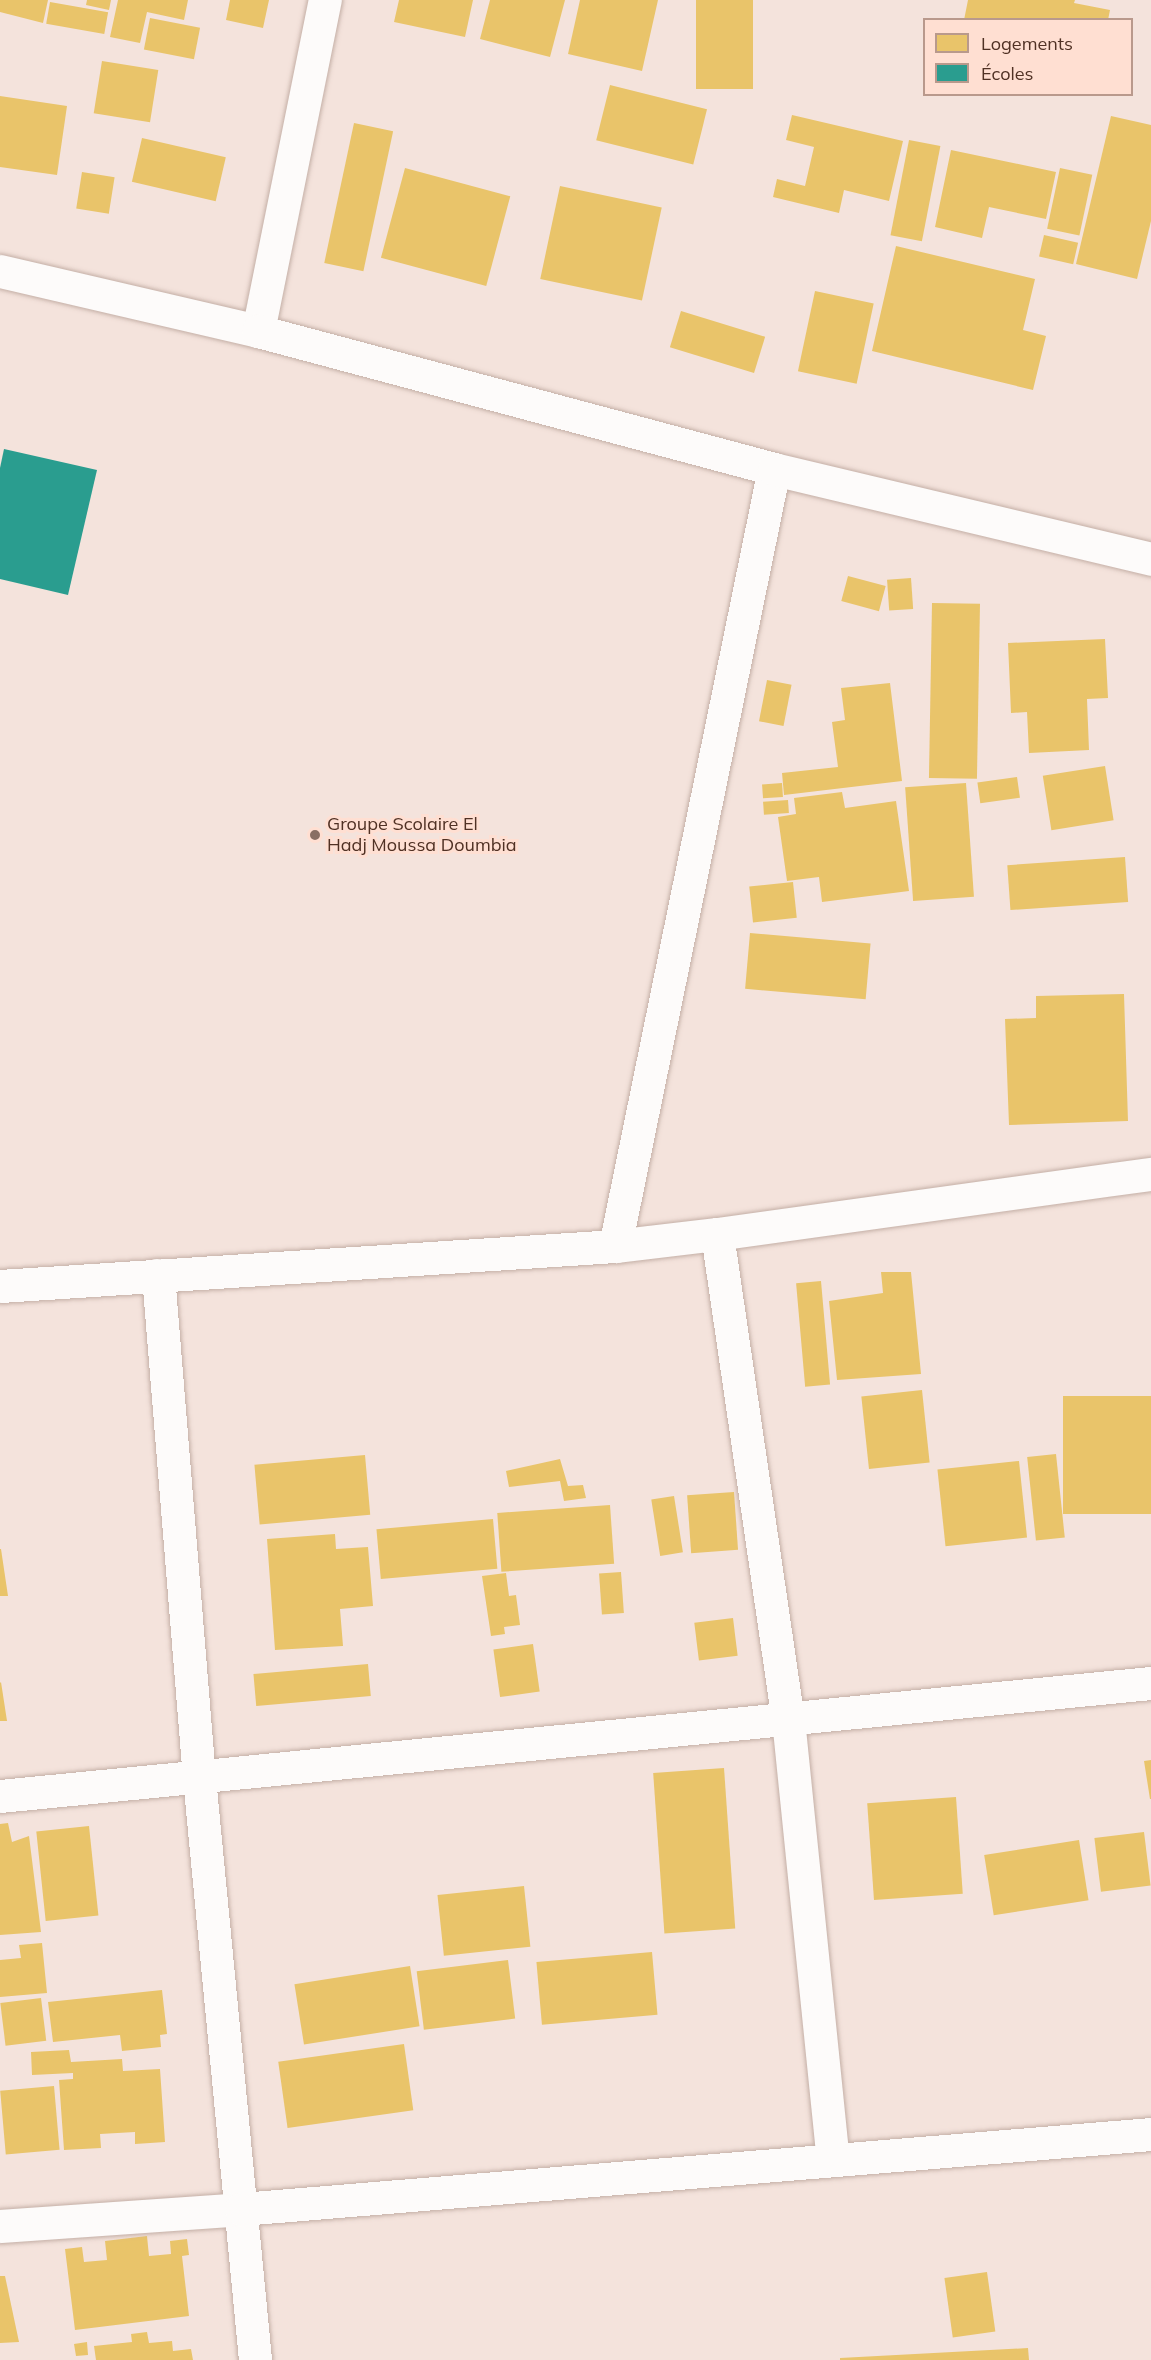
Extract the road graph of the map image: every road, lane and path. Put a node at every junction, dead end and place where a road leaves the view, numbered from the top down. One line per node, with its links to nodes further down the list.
1 (325, 0): 3 (street)
2 (0, 271): 3 (street)
3 (258, 331): 4 (street)
4 (774, 469): 5 (street); 8 (street)
5 (1151, 559)
6 (1151, 1174): 7 (street)
7 (717, 1234): 8 (street); 12 (street)
8 (615, 1246): 9 (street)
9 (158, 1275): 10 (street); 13 (street)
10 (0, 1286)
11 (1151, 1683): 12 (street)
12 (788, 1719): 13 (street); 16 (street)
13 (199, 1778): 14 (street); 17 (street)
14 (0, 1796)
15 (1151, 2134): 16 (street)
16 (833, 2160): 17 (street)
17 (242, 2210): 18 (street); 19 (street)
18 (0, 2226)
19 (255, 2360)

